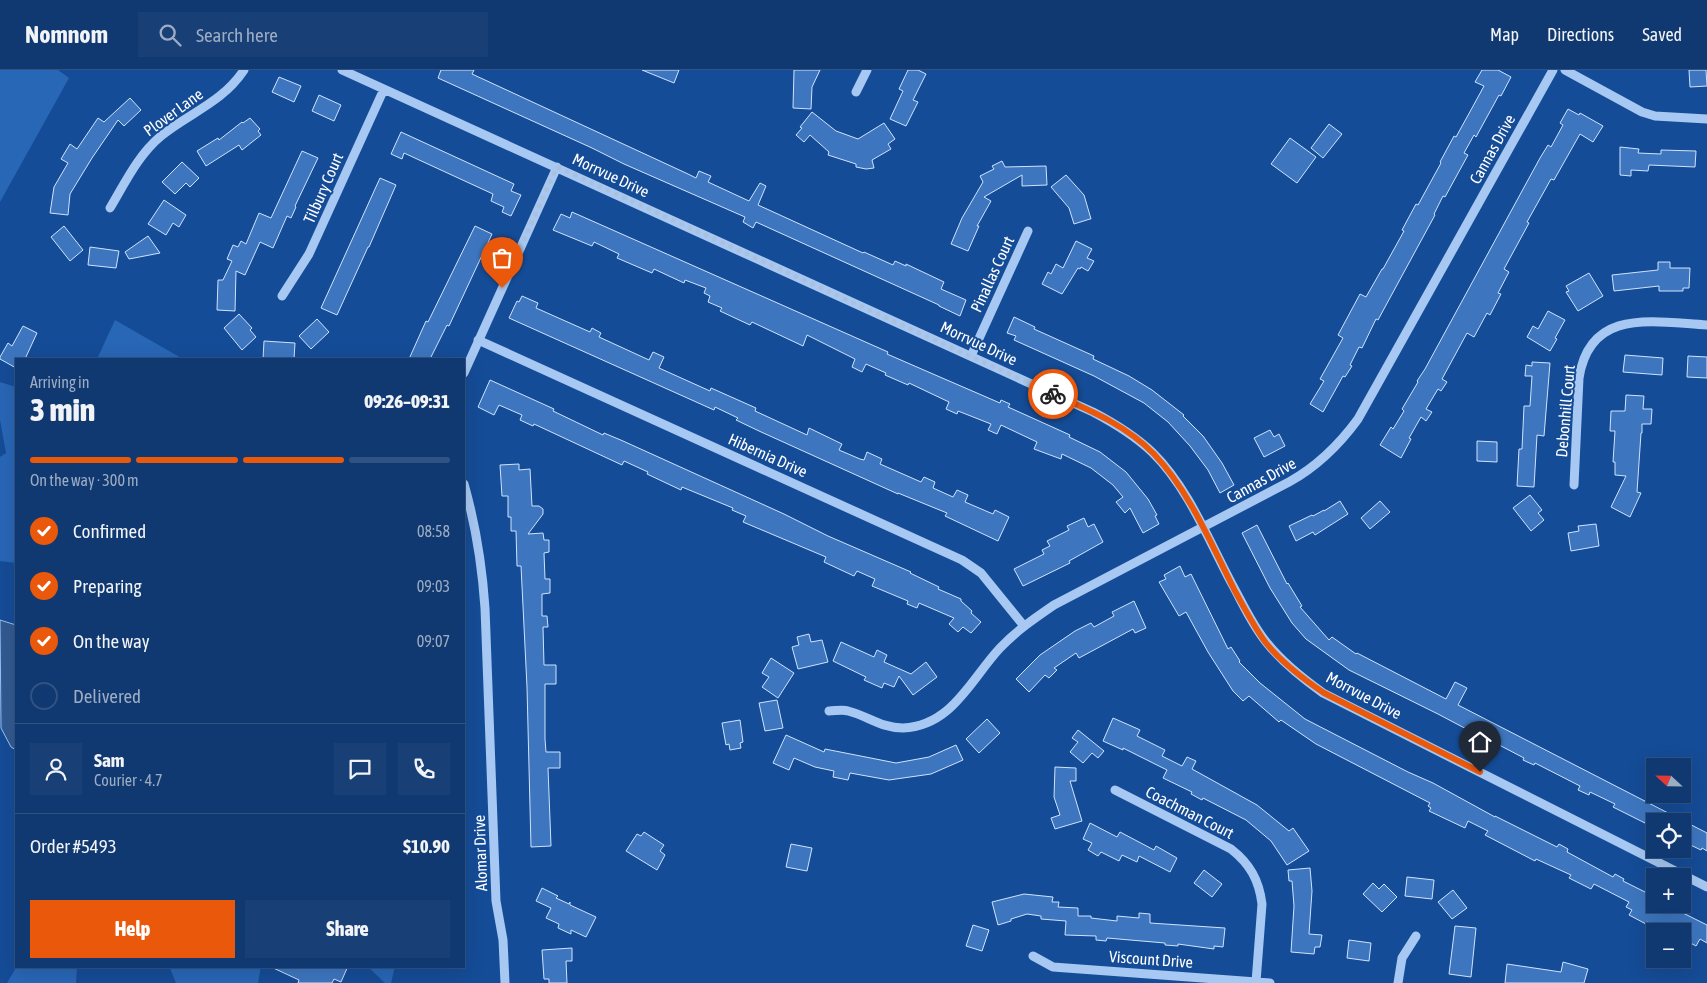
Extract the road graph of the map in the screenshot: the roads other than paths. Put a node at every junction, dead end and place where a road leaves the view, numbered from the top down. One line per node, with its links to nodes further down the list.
1 (244, 70): 10 (street, Plover Lane)
2 (342, 70): 6 (street, Morrvue Drive)
3 (867, 70): 7 (street)
4 (1553, 70): 19 (street, Cannas Drive)
5 (1566, 70): 8 (street)
6 (384, 89): 9 (street, Morrvue Drive); 12 (street, Tilbury Court)
7 (856, 92)
8 (1707, 119)
9 (557, 167): 14 (street); 15 (street, Morrvue Drive)
10 (110, 208)
11 (1028, 231): 15 (street, Pinallas Court)
12 (282, 296)
13 (1707, 324): 17 (street, Debonhill Court)
14 (478, 340): 16 (street); 20 (street, Hibernia Drive)
15 (971, 356): 19 (street, Morrvue Drive)
16 (465, 371)
17 (1574, 485)
18 (465, 487): 27 (street, Alomar Drive)
19 (1202, 528): 20 (street, Cannas Drive); 23 (street, Morrvue Drive)
20 (1024, 626): 21 (street, Cannas Drive)
21 (829, 711)
22 (1115, 790): 26 (street, Coachman Court)
23 (1707, 887)
24 (1416, 936): 29 (street)
25 (1033, 956): 26 (street, Viscount Drive)
26 (1256, 982): 28 (street, Viscount Drive)
27 (505, 983)
28 (1270, 983)
29 (1398, 983)

